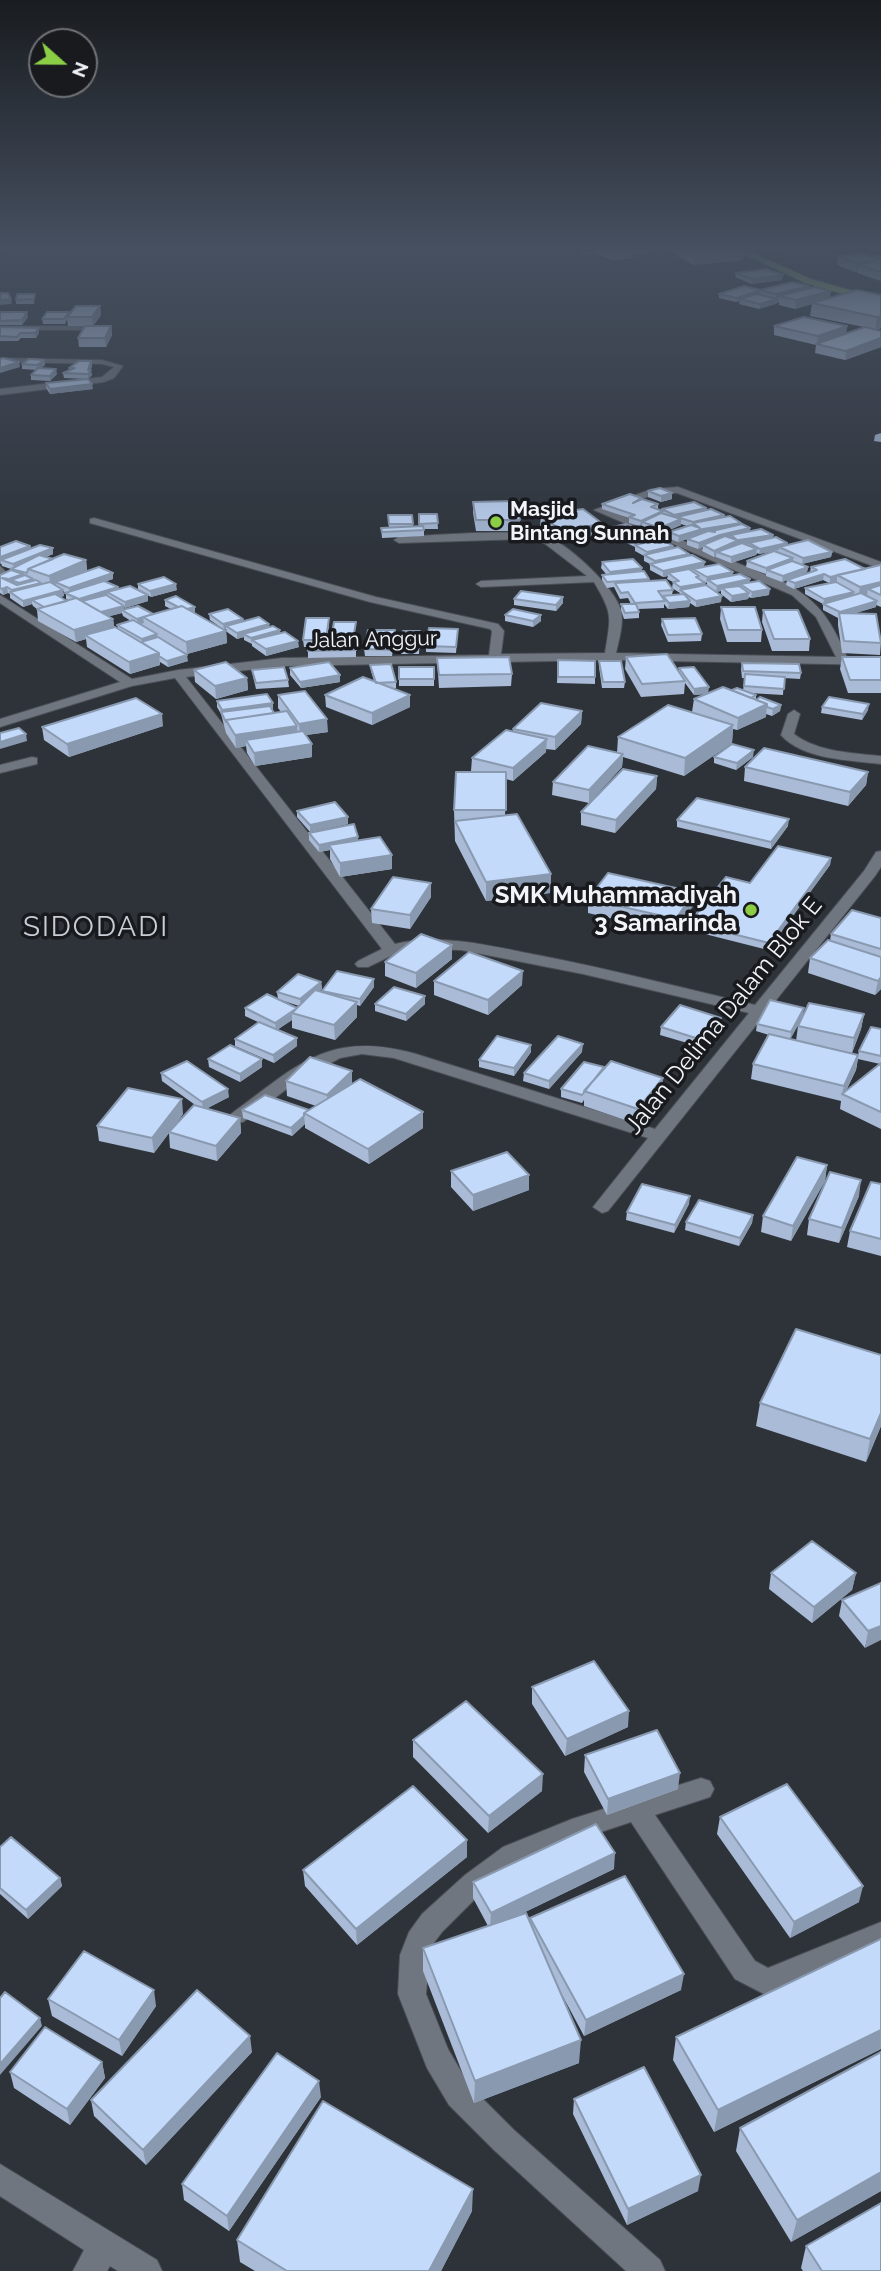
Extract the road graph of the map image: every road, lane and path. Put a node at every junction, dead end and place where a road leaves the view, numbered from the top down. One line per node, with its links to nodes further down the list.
1 (0, 360): 2 (street)
2 (0, 392)
3 (94, 521): 12 (street)
4 (399, 540): 8 (street)
5 (881, 566): 13 (street)
6 (0, 569): 7 (street)
7 (0, 578)
8 (597, 579): 9 (street); 11 (street)
9 (481, 584)
10 (0, 598): 16 (street)
11 (610, 656): 12 (street, Jalan Anggur); 13 (street, Jalan Anggur)
12 (495, 657): 15 (street, Jalan Anggur)
13 (843, 660): 14 (street, Jalan Anggur)
14 (881, 661)
15 (178, 674): 16 (street, Jalan Anggur); 24 (street)
16 (130, 683): 18 (street, Jalan Anggur)
17 (794, 715): 19 (street)
18 (0, 723)
19 (881, 760)
20 (32, 761): 21 (street)
21 (0, 769)
22 (881, 855): 23 (street, Jalan Delima Dalam Blok E)
23 (876, 875): 26 (street, Jalan Delima Dalam Blok E)
24 (391, 950): 25 (street); 26 (street)
25 (363, 964)
26 (760, 1011): 28 (street, Jalan Delima Dalam Blok E)
27 (237, 1118): 28 (street)
28 (658, 1136): 29 (street, Jalan Delima Dalam Blok E)
29 (602, 1207)
30 (701, 1789): 31 (street)
31 (638, 1811): 32 (street); 37 (street)
32 (881, 1935)
33 (0, 2179): 34 (street)
34 (105, 2245): 35 (street); 36 (street)
35 (89, 2271)
36 (146, 2271)
37 (649, 2271)

